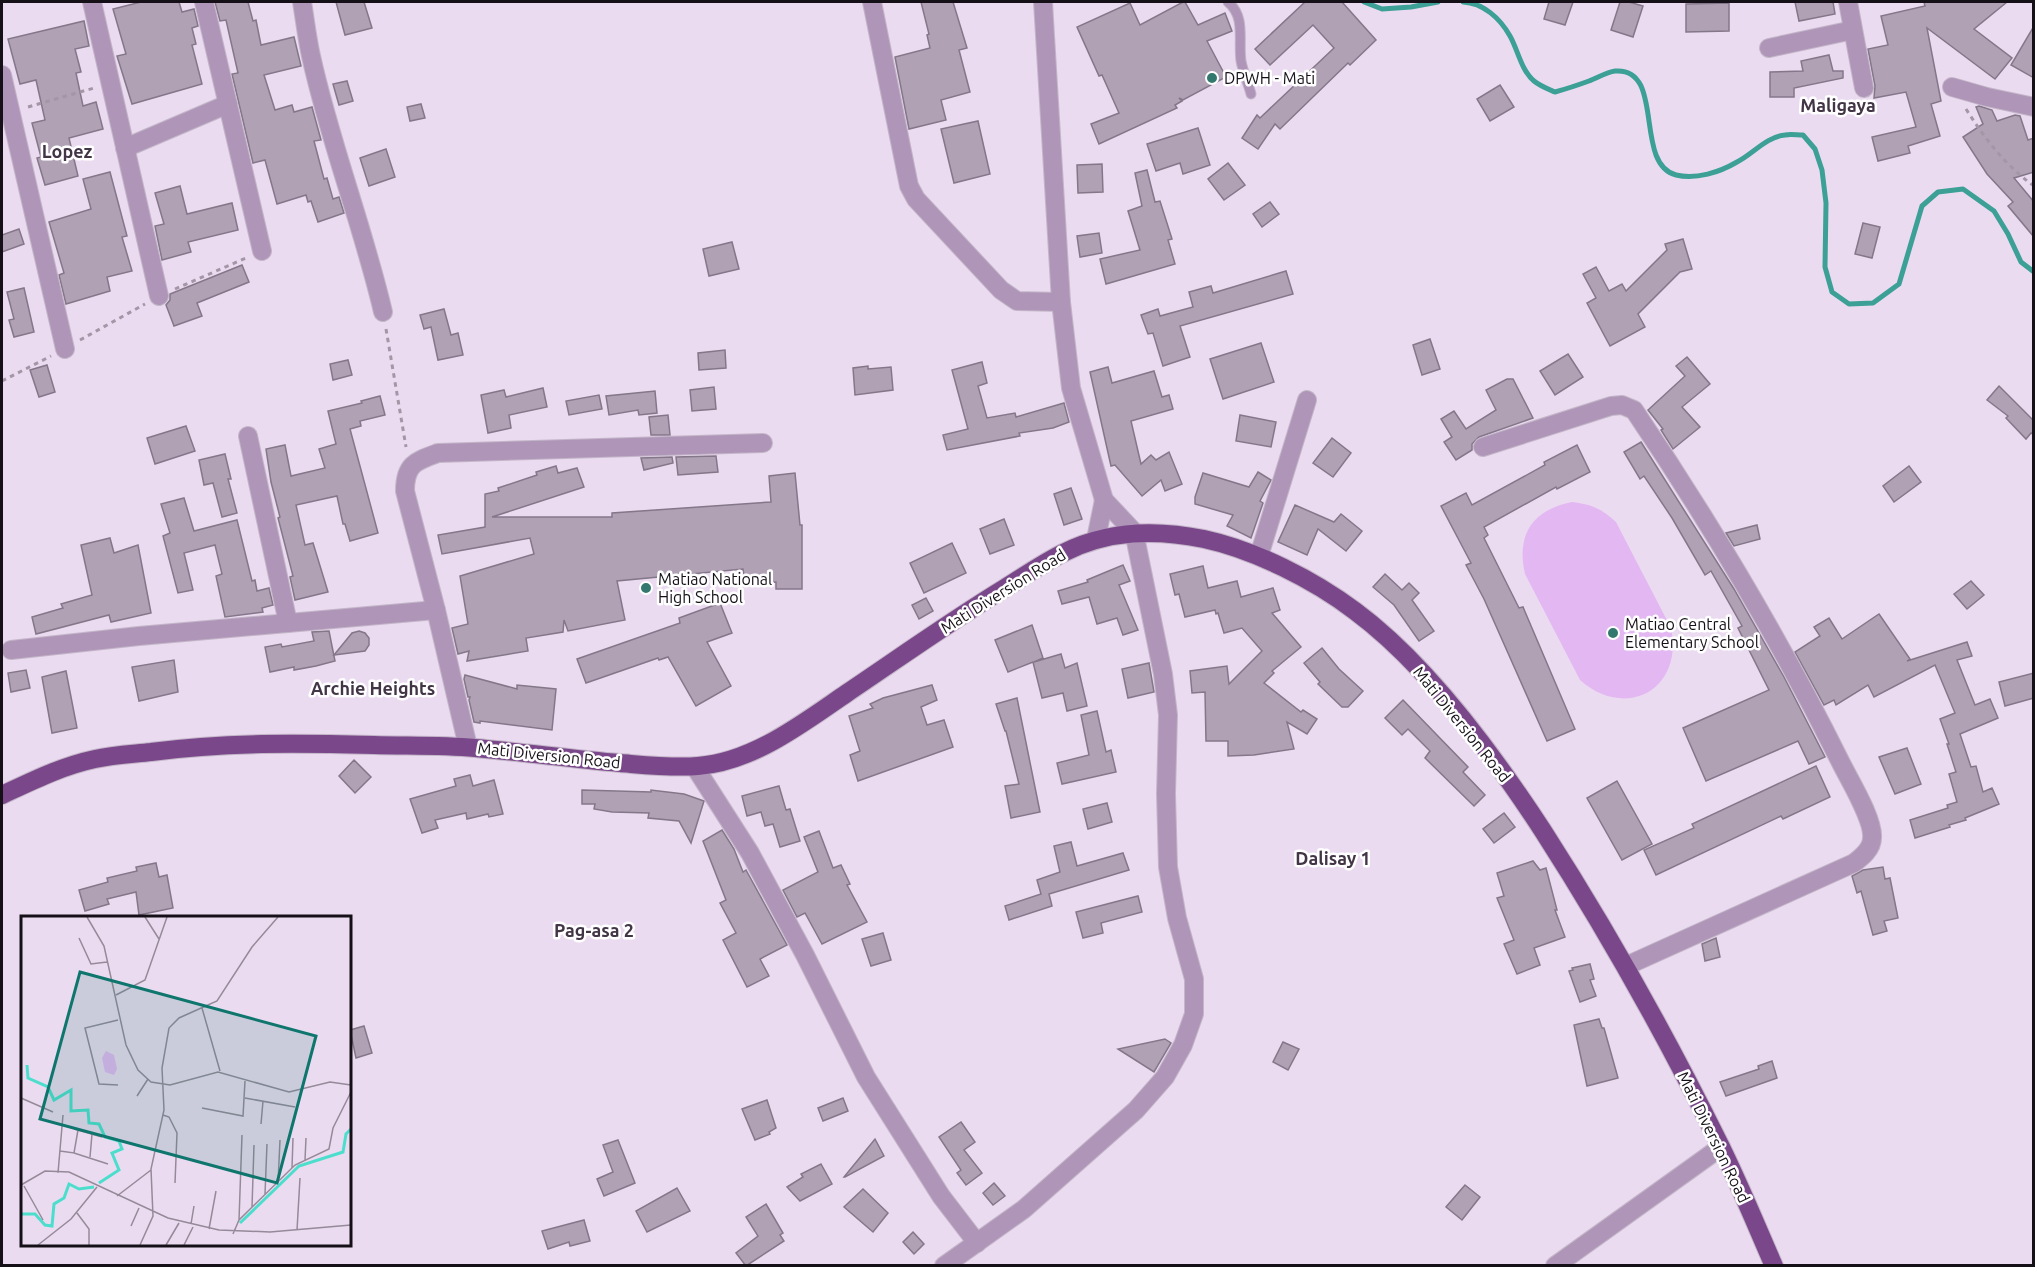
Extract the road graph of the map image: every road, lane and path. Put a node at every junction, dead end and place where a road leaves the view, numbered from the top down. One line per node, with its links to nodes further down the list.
1 (92, 2): 11 (street)
2 (204, 2): 15 (street)
3 (302, 2): 23 (street)
4 (872, 2): 22 (street)
5 (1043, 2): 22 (street)
6 (1228, 2): 14 (lane)
7 (1848, 2): 8 (street)
8 (1853, 30): 9 (street); 13 (street)
9 (1769, 48)
10 (2, 75): 17 (street)
11 (110, 84): 17 (path); 18 (street)
12 (1952, 87): 16 (street); 19 (path)
13 (1864, 88)
14 (1251, 94)
15 (228, 104): 18 (street); 20 (street)
16 (2034, 107)
17 (10, 113): 24 (street)
18 (125, 148): 21 (street)
19 (2034, 186)
20 (262, 251): 21 (path)
21 (159, 296): 24 (path)
22 (1061, 302): 31 (street)
23 (383, 312): 30 (path)
24 (65, 349): 25 (path)
25 (2, 381)
26 (1307, 400): 34 (street)
27 (249, 436): 36 (street)
28 (763, 443): 30 (street)
29 (1484, 447): 41 (street)
30 (411, 466): 35 (street)
31 (1104, 500): 32 (street); 33 (street)
32 (1134, 532): 33 (highway, Mati Diversion Road); 34 (highway, Mati Diversion Road); 43 (street)
33 (1096, 539): 39 (highway, Mati Diversion Road)
34 (1259, 556): 41 (highway, Mati Diversion Road)
35 (436, 610): 36 (street); 38 (street)
36 (288, 623): 37 (street)
37 (12, 650)
38 (468, 747): 39 (highway, Mati Diversion Road); 40 (highway, Mati Diversion Road)
39 (695, 767): 43 (street)
40 (2, 795)
41 (1626, 966): 42 (highway, Mati Diversion Road)
42 (1721, 1147): 45 (street); 46 (highway, Mati Diversion Road)
43 (976, 1242): 44 (street)
44 (944, 1266)
45 (1555, 1266)
46 (1774, 1266)

